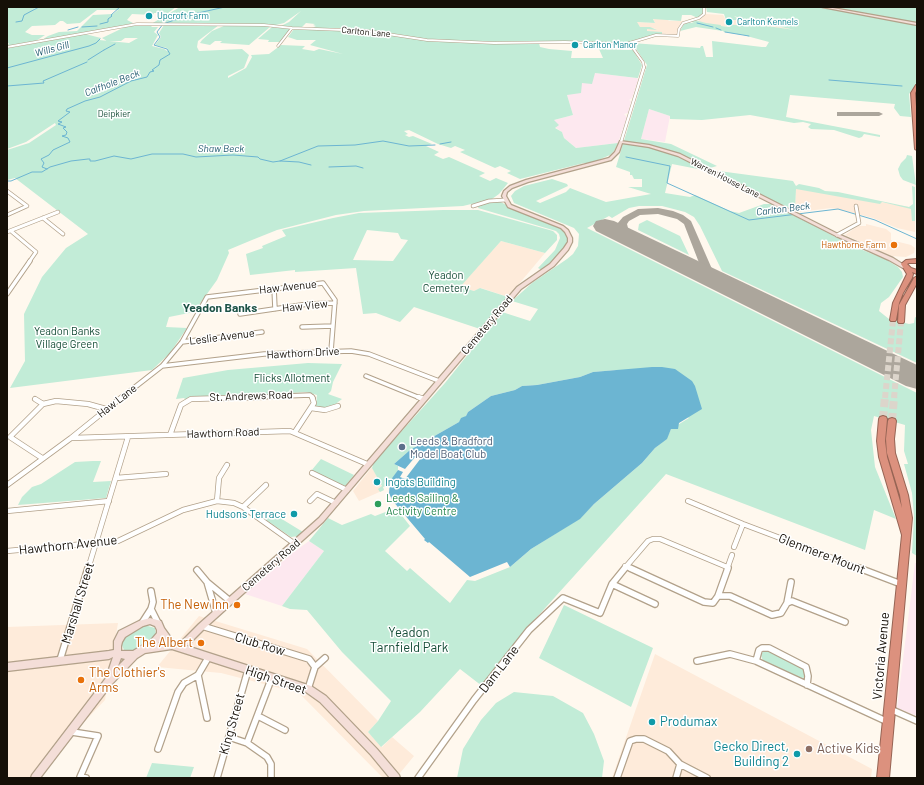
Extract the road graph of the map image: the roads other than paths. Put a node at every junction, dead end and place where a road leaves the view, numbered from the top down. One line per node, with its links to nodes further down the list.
1 (704, 7): 5 (street, Carlton Lane)
2 (823, 7): 3 (street)
3 (917, 24)
4 (292, 28): 5 (street, Carlton Lane); 6 (street); 7 (street, Carlton Lane)
5 (630, 44): 9 (street)
6 (278, 46)
7 (7, 47)
8 (917, 86): 10 (highway)
9 (621, 142): 12 (street); 21 (street, Warren House Lane)
10 (917, 149)
11 (7, 190): 16 (street)
12 (505, 200): 13 (street); 44 (street, Cemetery Road)
13 (473, 206)
14 (856, 206): 21 (street)
15 (58, 212): 17 (street)
16 (7, 214)
17 (43, 218): 18 (street); 20 (street)
18 (11, 230): 19 (street); 29 (street)
19 (7, 232)
20 (63, 234)
21 (837, 235): 24 (street, Warren House Lane)
22 (917, 256): 24 (highway)
23 (917, 262): 24 (highway)
24 (907, 264): 25 (highway); 28 (highway)
25 (917, 272)
26 (917, 278): 30 (highway)
27 (274, 288): 31 (street, Haw Avenue); 32 (street, Haw Avenue); 33 (street, Haw View)
28 (900, 293): 30 (highway); 35 (highway)
29 (7, 294)
30 (907, 295): 36 (highway)
31 (207, 297): 40 (street, Haw Lane)
32 (335, 303): 33 (street, Haw View); 37 (street)
33 (275, 309): 34 (street, Haw View)
34 (240, 314)
35 (893, 320)
36 (901, 322)
37 (333, 326): 38 (street); 41 (street)
38 (302, 327)
39 (262, 332): 40 (street, Leslie Avenue)
40 (182, 342): 42 (street, Haw Lane)
41 (331, 350): 42 (street, Hawthorn Drive); 44 (street, Hawthorn Drive)
42 (162, 366): 50 (street, Haw Lane)
43 (366, 376): 46 (street)
44 (438, 381): 46 (street, Cemetery Road)
45 (35, 399): 47 (street)
46 (424, 399): 59 (street, Cemetery Road)
47 (43, 404): 50 (street); 56 (street)
48 (338, 406): 49 (street)
49 (311, 408): 53 (street); 54 (street, St. Andrews Road)
50 (106, 409): 57 (street, Haw Lane)
51 (883, 419): 75 (highway, Victoria Avenue)
52 (892, 421): 75 (highway, Victoria Avenue)
53 (295, 432): 54 (street, Hawthorn Road); 59 (street, Hawthorn Road)
54 (170, 435): 55 (street, Hawthorn Road)
55 (128, 437): 57 (street, Hawthorn Road); 63 (street, Marshall Street)
56 (8, 438): 58 (street)
57 (71, 438): 58 (street, Haw Lane)
58 (42, 458): 64 (street, Haw Lane)
59 (367, 464): 66 (street, Cemetery Road)
60 (228, 465): 68 (street)
61 (312, 473): 66 (street)
62 (166, 474): 63 (street)
63 (116, 478): 67 (street, Marshall Street)
64 (7, 485)
65 (266, 485): 72 (street)
66 (347, 490): 71 (street, Cemetery Road)
67 (109, 501): 73 (street); 76 (street, Marshall Street)
68 (217, 501): 72 (street, Hawthorn Avenue); 76 (street, Hawthorn Avenue)
69 (310, 501): 71 (street)
70 (688, 501): 74 (street, Glenmere Mount)
71 (336, 503): 77 (street, Cemetery Road)
72 (243, 507): 77 (street, Hawthorn Avenue)
73 (7, 511)
74 (743, 524): 78 (street); 87 (street, Glenmere Mount)
75 (906, 536): 87 (highway, Victoria Avenue)
76 (96, 544): 79 (street, Hawthorn Avenue); 105 (street, Marshall Street)
77 (295, 545): 90 (street, Cemetery Road)
78 (734, 547)
79 (7, 551)
80 (732, 555): 82 (street)
81 (626, 566): 82 (street); 86 (street); 89 (street)
82 (727, 567): 89 (street)
83 (197, 570): 84 (street)
84 (207, 582): 90 (street); 94 (street)
85 (791, 582): 91 (street)
86 (612, 584): 92 (street); 132 (street, Dam Lane)
87 (901, 584): 116 (highway, Victoria Avenue)
88 (151, 591): 93 (street)
89 (718, 596): 91 (street)
90 (230, 601): 94 (street, Cemetery Road)
91 (787, 603): 95 (street)
92 (655, 604)
93 (151, 609): 96 (street); 98 (street)
94 (216, 613): 97 (street, Cemetery Road)
95 (845, 622)
96 (142, 623): 98 (street); 101 (street)
97 (202, 626): 99 (street, Cemetery Road); 109 (street, Club Row)
98 (159, 627): 99 (street); 100 (street, High Street)
99 (176, 647): 100 (street, High Street); 103 (street, High Street)
100 (145, 649): 102 (street, High Street)
101 (118, 653): 102 (street); 105 (street); 113 (street)
102 (134, 655): 113 (street)
103 (208, 658): 110 (street, High Street); 111 (street)
104 (325, 658): 109 (street)
105 (60, 660): 108 (street)
106 (697, 661): 107 (street)
107 (756, 661): 114 (street); 114 (street)
108 (7, 667)
109 (316, 667): 115 (street)
110 (248, 670): 112 (street, High Street); 123 (street, King Street)
111 (198, 675): 118 (street); 125 (street)
112 (272, 678): 115 (street, High Street); 117 (street)
113 (110, 681): 122 (street)
114 (808, 685): 120 (street)
115 (308, 689): 131 (street, High Street)
116 (889, 709): 119 (street); 120 (highway, Victoria Avenue)
117 (258, 716): 121 (street); 124 (street)
118 (207, 718)
119 (917, 721)
120 (888, 722): 136 (highway, Victoria Avenue)
121 (286, 730)
122 (72, 732): 127 (street); 128 (street)
123 (229, 737): 124 (street); 129 (street, King Street)
124 (247, 743): 130 (street)
125 (158, 749)
126 (680, 764): 133 (street); 134 (street); 135 (street)
127 (35, 778)
128 (86, 778)
129 (217, 778)
130 (271, 778)
131 (396, 778)
132 (418, 778)
133 (617, 778)
134 (676, 778)
135 (707, 778)
136 (882, 778)

